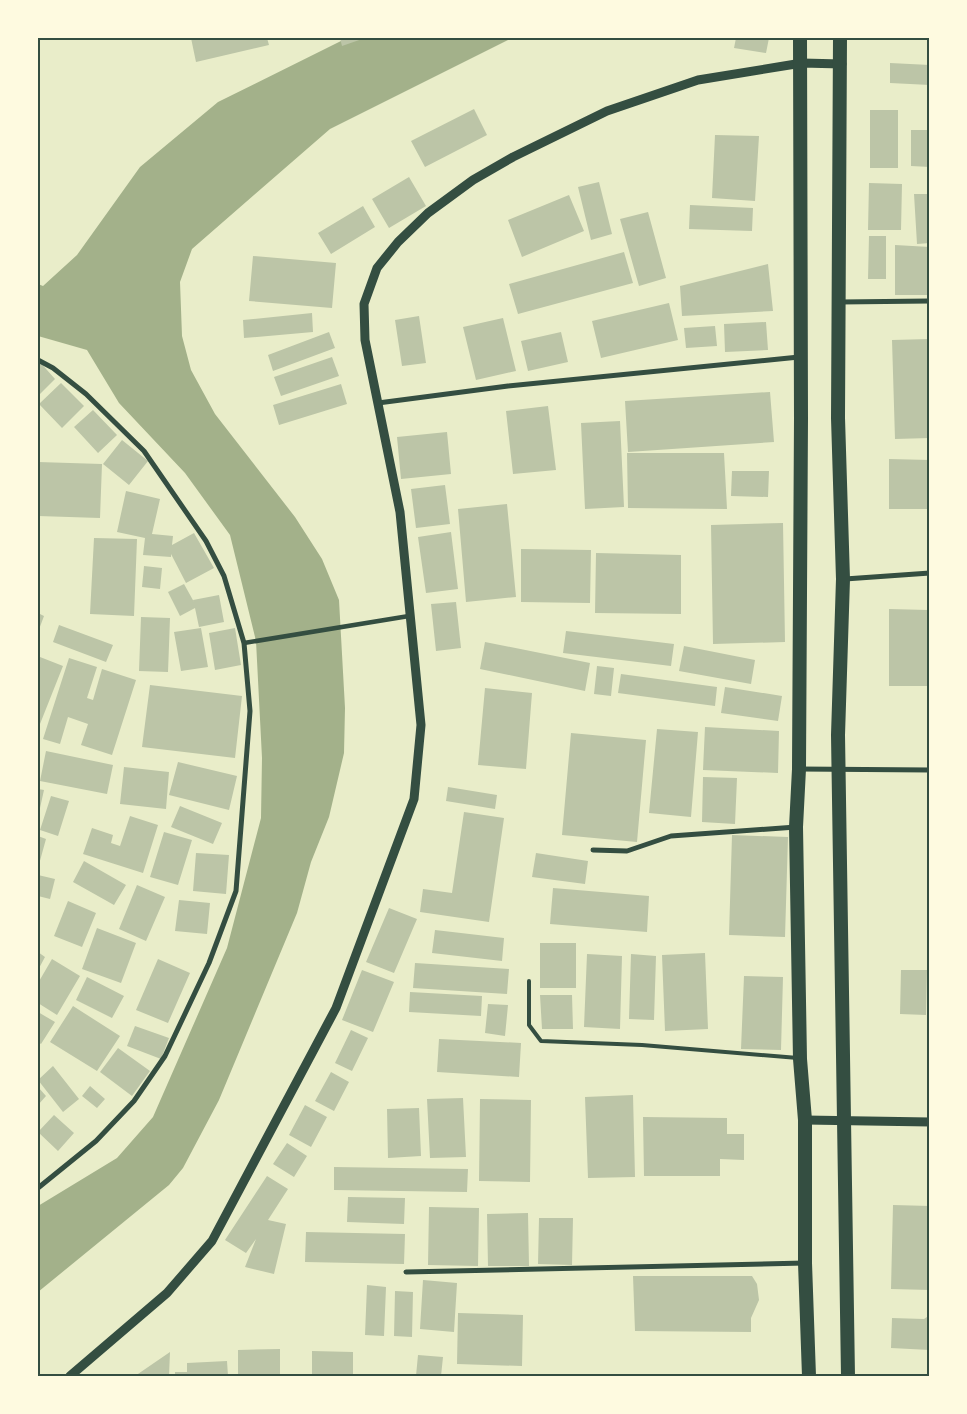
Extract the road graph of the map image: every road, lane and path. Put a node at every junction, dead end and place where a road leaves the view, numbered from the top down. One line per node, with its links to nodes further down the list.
1 (800, 38): 3 (highway)
2 (840, 38): 4 (highway)
3 (802, 63): 4 (street); 7 (highway); 9 (street)
4 (842, 64): 6 (highway)
5 (930, 301): 6 (street)
6 (838, 302): 11 (highway)
7 (800, 357): 9 (street); 14 (highway)
8 (38, 360): 13 (street)
9 (378, 403): 12 (street)
10 (930, 573): 11 (street)
11 (843, 579): 16 (highway)
12 (409, 616): 13 (street); 27 (street)
13 (244, 642): 24 (street)
14 (799, 769): 16 (street); 17 (highway)
15 (930, 770): 16 (street)
16 (839, 771): 22 (highway)
17 (796, 827): 18 (street); 20 (highway)
18 (593, 850)
19 (529, 981): 20 (lane)
20 (800, 1059): 21 (highway)
21 (805, 1120): 22 (street); 25 (highway)
22 (844, 1121): 23 (street); 29 (highway)
23 (930, 1122)
24 (38, 1188)
25 (805, 1264): 26 (street); 28 (highway)
26 (406, 1272)
27 (70, 1376)
28 (809, 1376)
29 (848, 1376)

